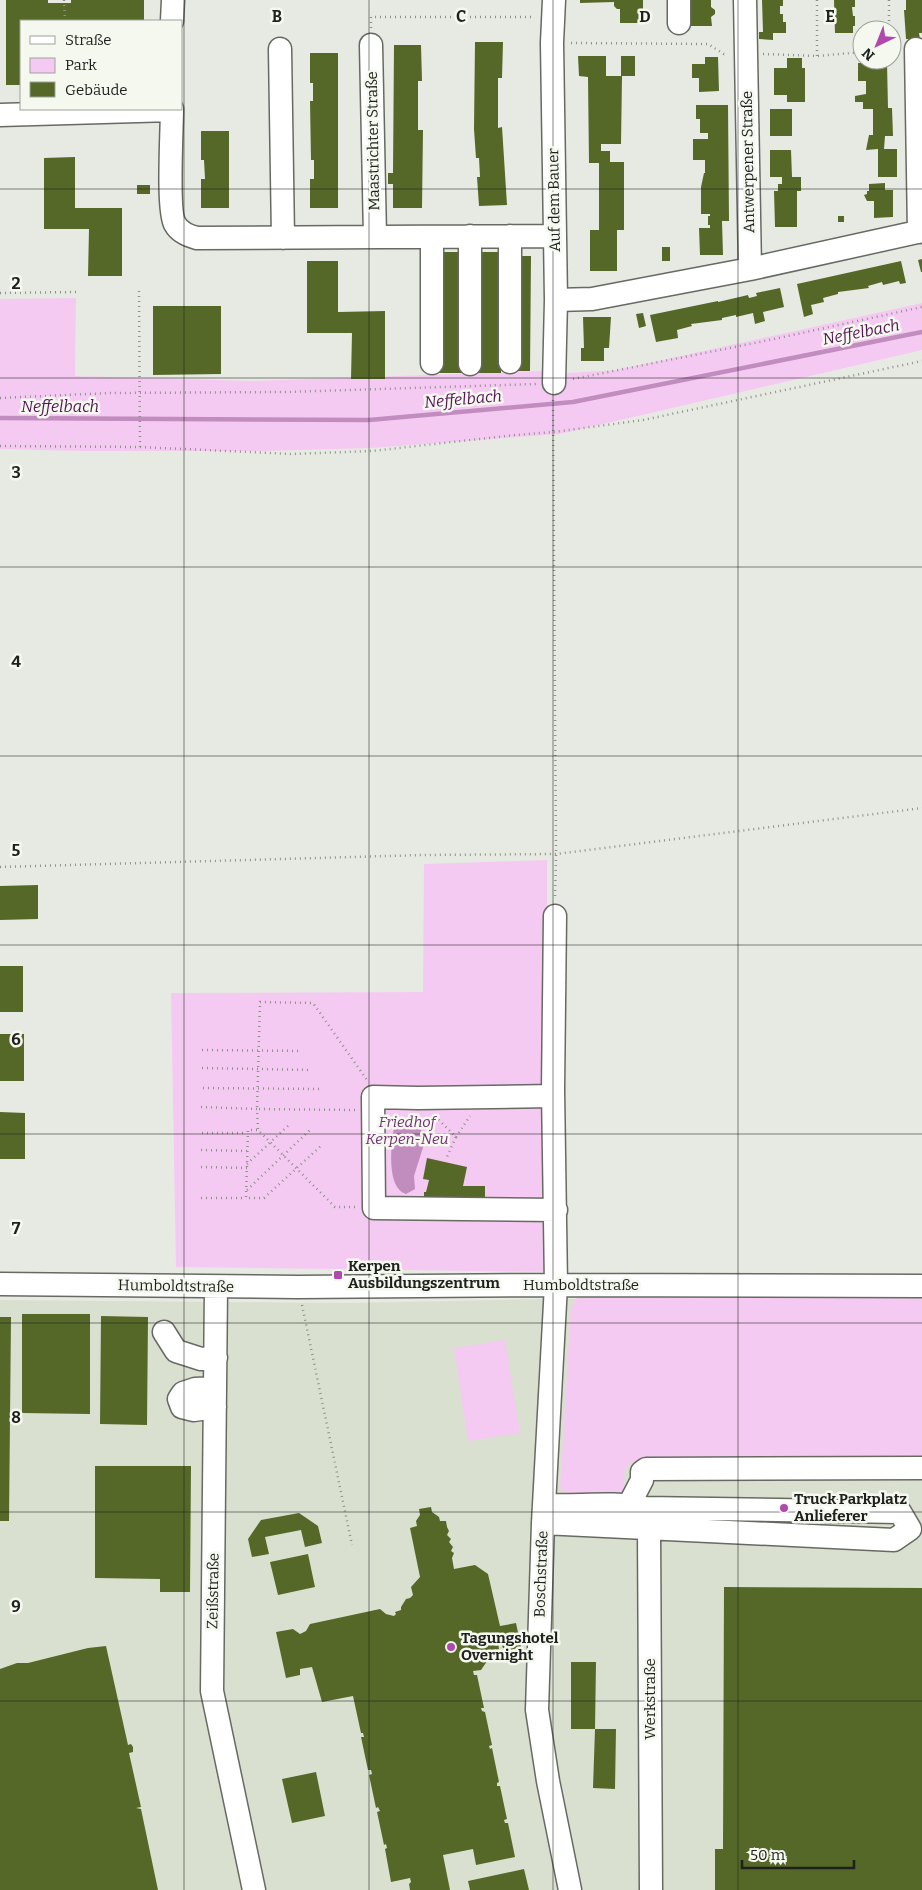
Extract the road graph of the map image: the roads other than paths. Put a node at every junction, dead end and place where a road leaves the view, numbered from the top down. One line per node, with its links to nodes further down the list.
1 (173, 0): 5 (street)
2 (679, 0): 6 (street)
3 (745, 0): 20 (street, Antwerpener Straße)
4 (554, 8): 16 (street, Auf dem Bauer)
5 (172, 20)
6 (679, 22)
7 (372, 45): 17 (street, Maastrichter Straße)
8 (280, 49): 19 (street)
9 (916, 49): 13 (street)
10 (143, 110): 12 (street)
11 (172, 110): 19 (street)
12 (0, 115)
13 (921, 232): 20 (street)
14 (470, 236): 15 (street); 18 (street); 24 (street)
15 (510, 236): 16 (street); 22 (street)
16 (555, 236): 21 (street, Auf dem Bauer)
17 (375, 237): 18 (street); 19 (street)
18 (432, 237): 23 (street)
19 (283, 238)
20 (750, 269): 21 (street)
21 (556, 300): 25 (street, Auf dem Bauer)
22 (510, 362)
23 (432, 363)
24 (470, 364)
25 (554, 383)
26 (555, 916): 27 (street, Boschstraße)
27 (553, 1096): 28 (street, Boschstraße); 28 (street)
28 (556, 1210): 30 (street, Boschstraße)
29 (0, 1284): 32 (street, Humboldtstraße)
30 (556, 1285): 31 (street, Humboldtstraße); 32 (street, Humboldtstraße); 36 (street, Boschstraße)
31 (922, 1286)
32 (216, 1287): 34 (street, Zeißstraße)
33 (164, 1332): 34 (street)
34 (216, 1358): 38 (street, Zeißstraße)
35 (922, 1468): 37 (street)
36 (543, 1514): 37 (street); 37 (street); 39 (street, Boschstraße)
37 (641, 1514): 37 (street); 40 (street, Werkstraße)
38 (254, 1890)
39 (570, 1890)
40 (651, 1890)

